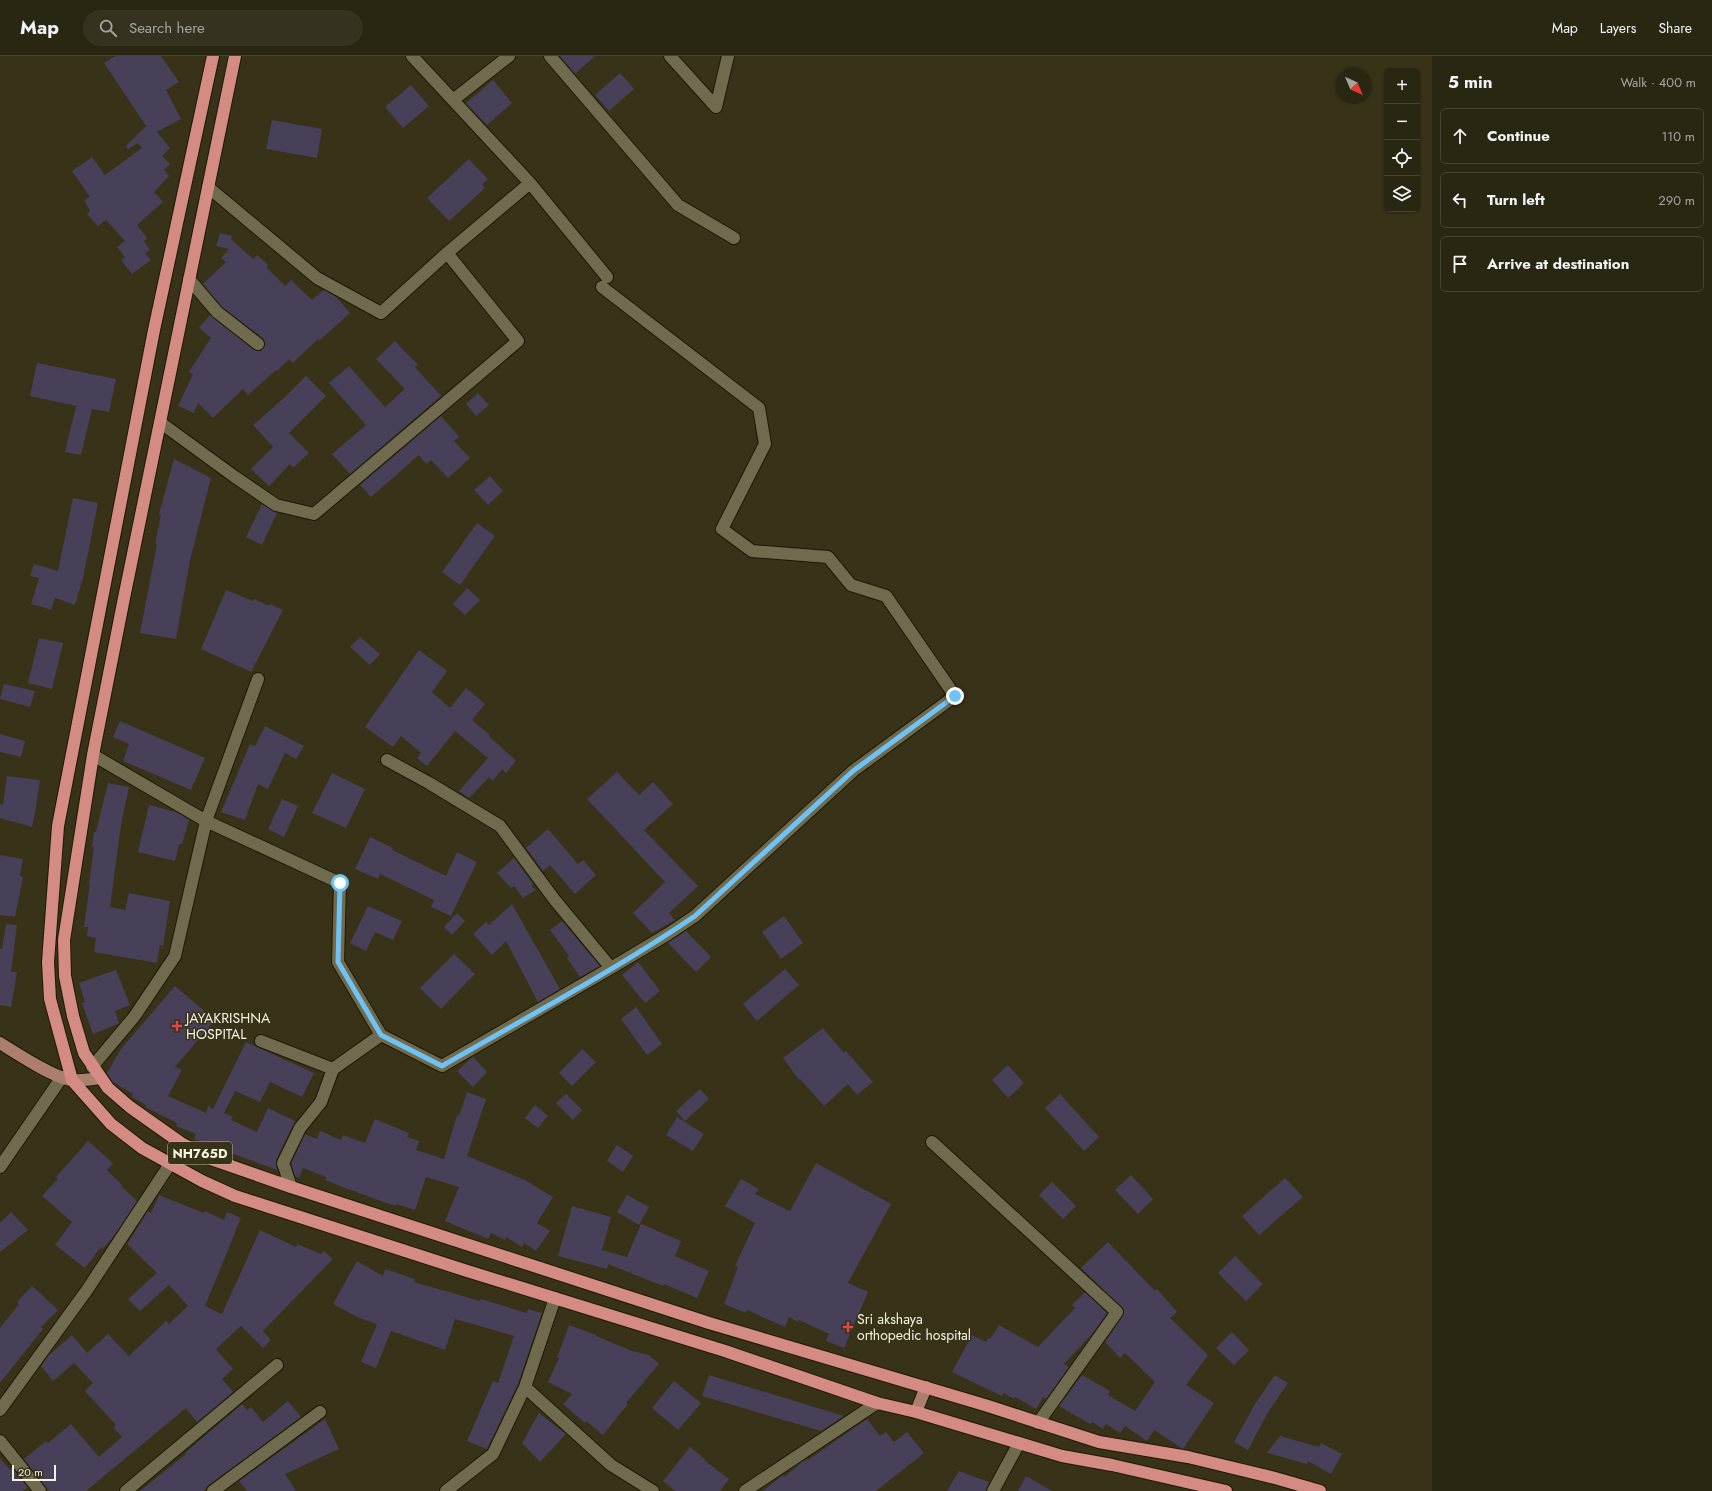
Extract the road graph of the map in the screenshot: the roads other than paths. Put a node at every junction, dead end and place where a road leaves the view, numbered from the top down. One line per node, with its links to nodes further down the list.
1 (213, 56): 11 (highway, NH765D)
2 (235, 56): 10 (highway, NH765D)
3 (412, 56): 8 (street)
4 (509, 56): 8 (street)
5 (550, 56): 13 (street)
6 (670, 56): 7 (street)
7 (728, 56)
8 (453, 100): 9 (street)
9 (530, 183): 14 (street); 22 (street)
10 (208, 187): 12 (highway, NH765D); 14 (street)
11 (178, 221): 12 (highway); 29 (highway, NH765D)
12 (200, 225): 15 (highway, NH765D)
13 (734, 238)
14 (447, 253): 17 (street)
15 (189, 279): 16 (street); 17 (highway, NH765D)
16 (258, 344)
17 (161, 423): 19 (highway, NH765D)
18 (258, 679): 21 (street)
19 (93, 754): 21 (street); 26 (highway, NH765D)
20 (387, 760): 22 (street)
21 (206, 821): 23 (street); 26 (street)
22 (611, 968): 23 (street)
23 (381, 1035): 27 (street)
24 (261, 1041): 27 (street)
25 (0, 1043): 29 (main road)
26 (92, 1067): 28 (highway, NH765D)
27 (333, 1069): 33 (street)
28 (101, 1078): 29 (main road); 33 (highway, NH765D)
29 (67, 1079): 31 (highway, NH765D); 32 (street)
30 (932, 1142): 42 (street)
31 (170, 1164): 34 (highway, NH765D); 39 (street)
32 (0, 1167)
33 (291, 1187): 37 (highway, NH765D)
34 (555, 1298): 36 (street); 38 (highway, NH765D)
35 (277, 1365): 46 (street)
36 (526, 1387): 48 (street); 49 (street)
37 (926, 1387): 41 (main road); 42 (highway, NH765D)
38 (877, 1402): 41 (highway, NH765D); 50 (street)
39 (0, 1410)
40 (320, 1412): 47 (street)
41 (916, 1412): 44 (highway, NH765D)
42 (1038, 1423): 53 (highway, NH765D)
43 (0, 1441): 45 (street)
44 (1020, 1443): 51 (street); 52 (highway, NH765D)
45 (40, 1491)
46 (126, 1491)
47 (213, 1491)
48 (446, 1491)
49 (652, 1491)
50 (746, 1491)
51 (993, 1491)
52 (1226, 1491)
53 (1320, 1491)

